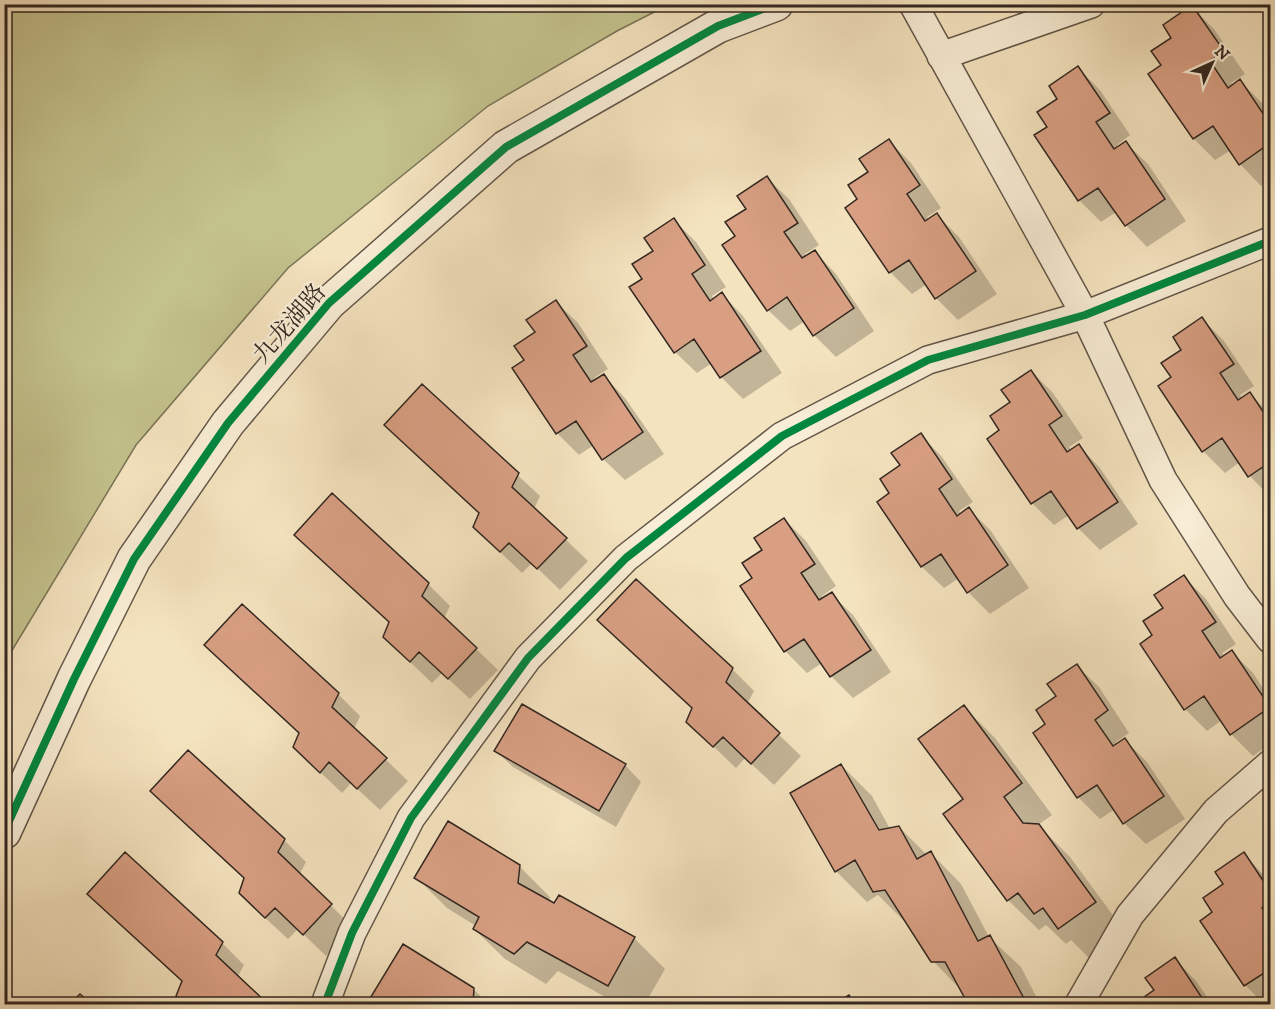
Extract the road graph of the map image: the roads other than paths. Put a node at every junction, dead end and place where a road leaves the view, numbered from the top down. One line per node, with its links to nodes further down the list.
1 (776, 4): 9 (street, 九龙湖路)
2 (913, 4): 4 (street)
3 (1091, 4): 4 (street)
4 (941, 56): 6 (street)
5 (1270, 241): 6 (street)
6 (1085, 315): 7 (street); 10 (street)
7 (1270, 639)
8 (1270, 764): 11 (street)
9 (4, 832)
10 (325, 1005)
11 (1079, 1005)

